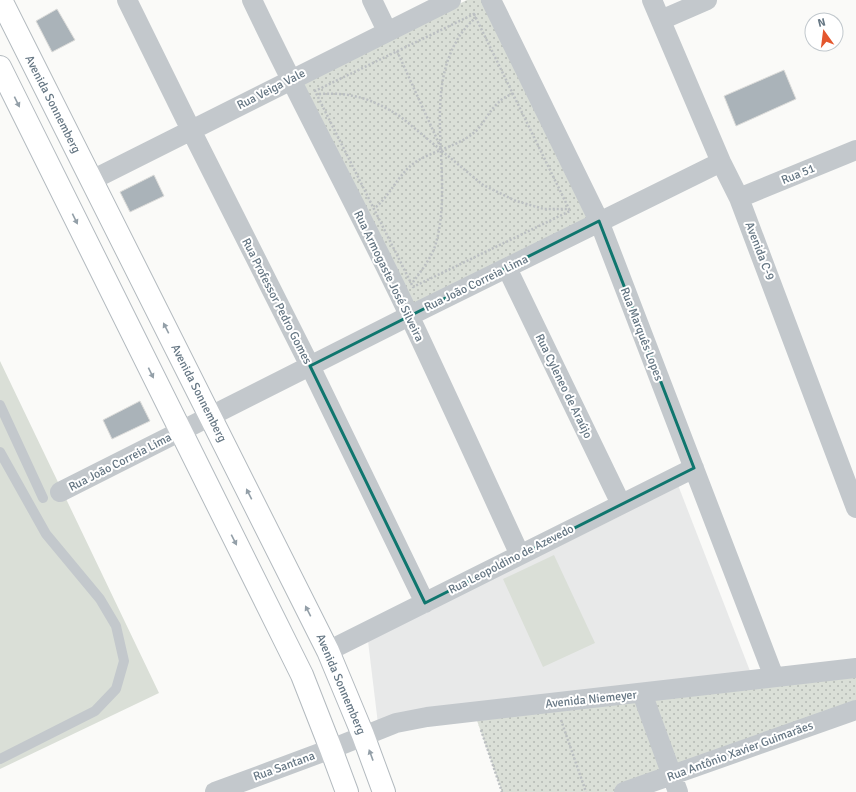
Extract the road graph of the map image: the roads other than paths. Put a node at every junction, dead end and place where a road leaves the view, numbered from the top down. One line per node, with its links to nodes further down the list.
1 (1, 0): 16 (street, Avenida Sonnemberg)
2 (127, 0): 13 (street, Rua Professor Pedro Gomes)
3 (252, 0): 12 (street, Rua Armogaste José Silveira)
4 (372, 0): 10 (street)
5 (451, 0): 10 (street, Rua Veiga Vale)
6 (490, 0): 18 (street, Rua Marquês Lopes)
7 (652, 0): 9 (street, Avenida C-9)
8 (707, 0): 9 (street)
9 (661, 20): 15 (street, Avenida C-9)
10 (387, 31): 12 (street, Rua Veiga Vale)
11 (0, 67): 24 (street, one-way to 24)
12 (294, 86): 13 (street, Rua Veiga Vale); 20 (street, Rua Armogaste José Silveira)
13 (191, 130): 16 (street, Rua Veiga Vale); 21 (street, Rua Professor Pedro Gomes)
14 (856, 150): 17 (street, Rua 51)
15 (721, 162): 17 (street, Avenida C-9); 18 (street, Rua João Correia Lima)
16 (92, 180): 23 (street, Avenida Sonnemberg, one-way to 16)
17 (739, 198): 30 (street, Avenida C-9)
18 (596, 215): 19 (street, Rua João Correia Lima); 26 (street, Rua Marquês Lopes)
19 (506, 268): 20 (street, Rua João Correia Lima); 28 (street, Rua Cyleneo de Araújo)
20 (409, 316): 21 (street, Rua João Correia Lima); 31 (street, Rua Armogaste José Silveira)
21 (310, 366): 23 (street, Rua João Correia Lima); 32 (street, Rua Professor Pedro Gomes)
22 (0, 405): 27 (lane)
23 (210, 416): 24 (street, Rua João Correia Lima); 33 (street, Avenida Sonnemberg, one-way to 23)
24 (180, 432): 27 (street, Rua João Correia Lima); 39 (street, one-way to 39)
25 (0, 452): 29 (lane)
26 (694, 468): 28 (street, Rua Leopoldino de Azevedo); 35 (street, Rua Marquês Lopes)
27 (51, 495): 29 (lane)
28 (621, 504): 31 (street, Rua Leopoldino de Azevedo)
29 (29, 506): 40 (lane)
30 (856, 508)
31 (520, 555): 32 (street, Rua Leopoldino de Azevedo)
32 (425, 603): 33 (street, Rua Leopoldino de Azevedo)
33 (328, 651): 38 (street, Avenida Sonnemberg)
34 (856, 668): 35 (street, Avenida Niemeyer)
35 (774, 677): 36 (street, Avenida Niemeyer)
36 (642, 693): 38 (street, Avenida Niemeyer); 41 (street)
37 (856, 710): 41 (street, Rua Antônio Xavier Guimarães)
38 (363, 735): 39 (street, Avenida Niemeyer); 44 (street, Avenida Sonnemberg, one-way to 38)
39 (331, 749): 42 (street, Rua Santana); 43 (street)
40 (0, 759)
41 (675, 784): 45 (street, Rua Antônio Xavier Guimarães)
42 (215, 792)
43 (347, 792)
44 (384, 792)
45 (624, 792)

